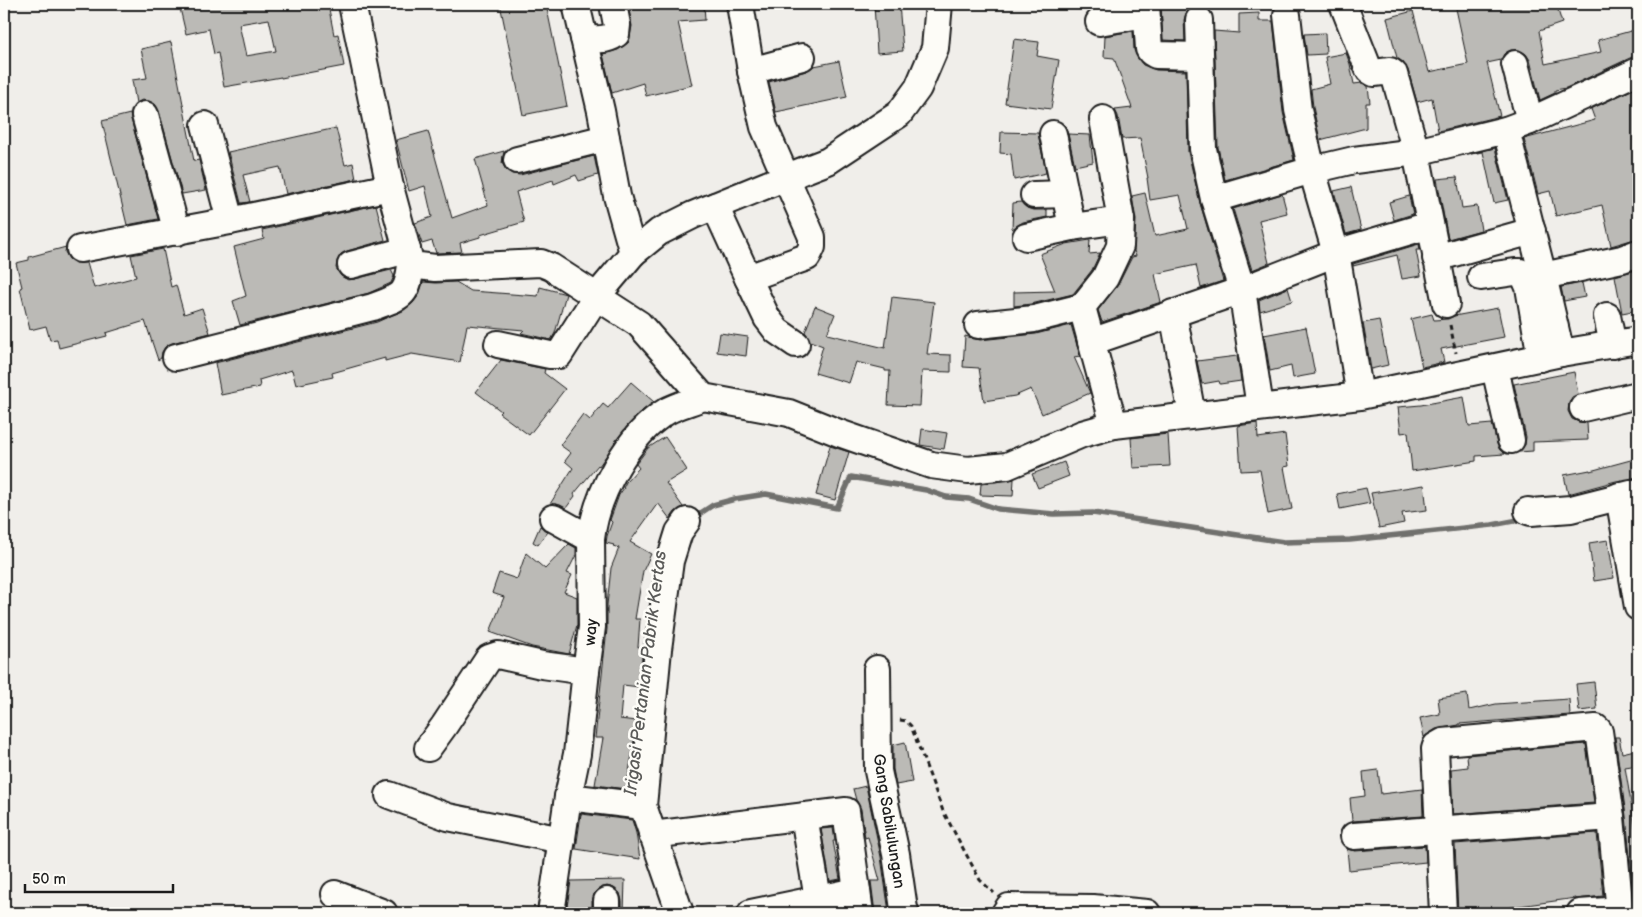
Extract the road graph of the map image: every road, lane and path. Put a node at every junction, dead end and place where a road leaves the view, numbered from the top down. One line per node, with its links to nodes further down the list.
1 (352, 4): 28 (street)
2 (576, 4): 11 (street)
3 (613, 4): 11 (street)
4 (740, 4): 15 (street)
5 (939, 4): 27 (street)
6 (1343, 4): 24 (street)
7 (1146, 9): 10 (street); 12 (street)
8 (1288, 15): 26 (street)
9 (1199, 20): 12 (street)
10 (1099, 22)
11 (584, 38): 23 (street)
12 (1200, 56): 31 (street)
13 (802, 57): 15 (street)
14 (1515, 64): 19 (street)
15 (751, 71): 27 (street)
16 (1638, 71): 19 (street)
17 (145, 115): 38 (street)
18 (1103, 119): 33 (street)
19 (1530, 121): 21 (street)
20 (205, 125): 34 (street)
21 (1506, 130): 24 (street); 37 (street)
22 (1053, 134): 29 (street)
23 (606, 138): 25 (street); 41 (street)
24 (1416, 152): 26 (street); 35 (street)
25 (517, 160)
26 (1312, 170): 31 (street); 42 (street)
27 (786, 178): 32 (street); 49 (street)
28 (390, 187): 34 (street); 44 (street)
29 (1065, 194): 30 (street); 36 (street)
30 (1034, 195)
31 (1214, 199): 50 (street)
32 (715, 206): 41 (street); 49 (street)
33 (1121, 220): 36 (street); 53 (street)
34 (230, 221): 38 (street)
35 (1430, 225): 42 (street); 45 (street)
36 (1072, 227): 39 (street)
37 (1532, 231): 45 (street); 47 (street)
38 (177, 232): 40 (street)
39 (1026, 237)
40 (80, 249)
41 (633, 253): 51 (street)
42 (1336, 253): 50 (street); 66 (street)
43 (1638, 253): 47 (street)
44 (409, 257): 46 (street); 51 (street); 62 (street)
45 (1436, 258): 52 (street)
46 (351, 265)
47 (1544, 276): 61 (street)
48 (1481, 277): 61 (street)
49 (748, 278): 59 (street)
50 (1242, 290): 54 (street); 68 (street)
51 (596, 297): 58 (street); 67 (street)
52 (1446, 304): 64 (path)
53 (1082, 307): 56 (street); 57 (street)
54 (1173, 313): 57 (street); 70 (street)
55 (1607, 316): 60 (street)
56 (978, 325)
57 (1091, 342): 71 (street)
58 (498, 344)
59 (796, 344)
60 (1631, 347): 61 (street)
61 (1551, 355): 63 (street)
62 (176, 357)
63 (1495, 368): 64 (street); 72 (street)
64 (1461, 376): 66 (street)
65 (1638, 395): 69 (street)
66 (1360, 396): 68 (street)
67 (703, 397): 71 (street); 77 (street, way)
68 (1260, 407): 70 (street)
69 (1583, 408)
70 (1192, 415): 71 (street)
71 (1114, 425)
72 (1511, 440)
73 (1628, 494): 74 (street); 78 (street)
74 (1528, 511)
75 (553, 518): 77 (street)
76 (688, 520): 85 (street)
77 (592, 539): 80 (street, way)
78 (1638, 607)
79 (877, 669): 81 (street, Gang Sabilulungan)
80 (586, 671): 82 (street); 84 (street, way)
81 (877, 729): 95 (path); 102 (street, Gang Sabilulungan)
82 (428, 748)
83 (390, 795): 91 (street)
84 (568, 797): 85 (street); 91 (street, way)
85 (643, 806): 89 (street)
86 (804, 816): 89 (street); 93 (street); 94 (street)
87 (1612, 817): 88 (street); 88 (street); 97 (street)
88 (1439, 830): 90 (street); 105 (street)
89 (652, 834): 100 (street)
90 (1354, 836)
91 (562, 840): 99 (street, way)
92 (334, 894): 98 (street)
93 (818, 899): 94 (street); 101 (street)
94 (858, 902)
95 (1007, 910): 96 (street)
96 (1093, 911): 104 (street)
97 (1620, 911): 106 (street)
98 (384, 913)
99 (551, 913)
100 (680, 913)
101 (751, 913)
102 (907, 913): 103 (street, Gang Sabilulungan)
103 (923, 913)
104 (1147, 913)
105 (1443, 913)
106 (1580, 913)

